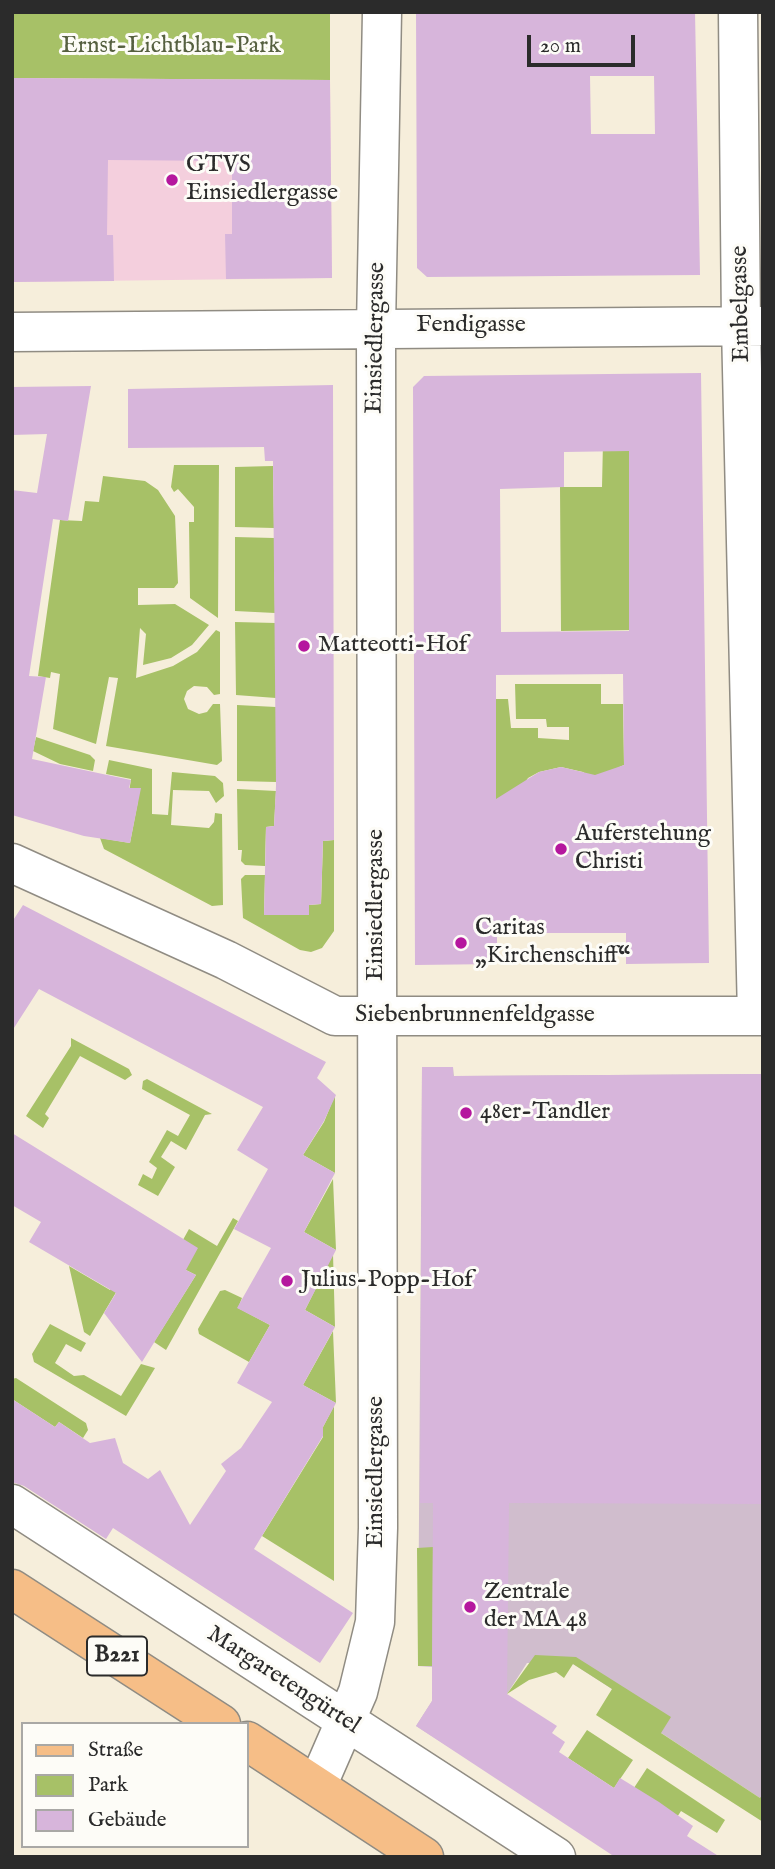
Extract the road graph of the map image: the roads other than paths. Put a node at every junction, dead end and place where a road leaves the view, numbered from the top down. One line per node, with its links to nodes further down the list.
1 (382, 12): 4 (street, Einsiedlergasse)
2 (738, 12): 3 (street, Embelgasse)
3 (752, 326): 4 (street, Fendigasse); 7 (street, Embelgasse)
4 (376, 327): 5 (street, Fendigasse); 8 (street, Einsiedlergasse)
5 (12, 332)
6 (12, 863): 8 (street, Siebenbrunnenfeldgasse)
7 (760, 1016): 8 (street, Siebenbrunnenfeldgasse)
8 (377, 1017): 12 (street, Einsiedlergasse)
9 (12, 1504): 12 (street, Margaretengürtel)
10 (12, 1589): 11 (main road, B221)
11 (218, 1722)
12 (347, 1723): 14 (street, Einsiedlergasse); 16 (street, Margaretengürtel)
13 (248, 1742): 14 (main road)
14 (317, 1786): 15 (main road)
15 (424, 1857)
16 (556, 1857)

